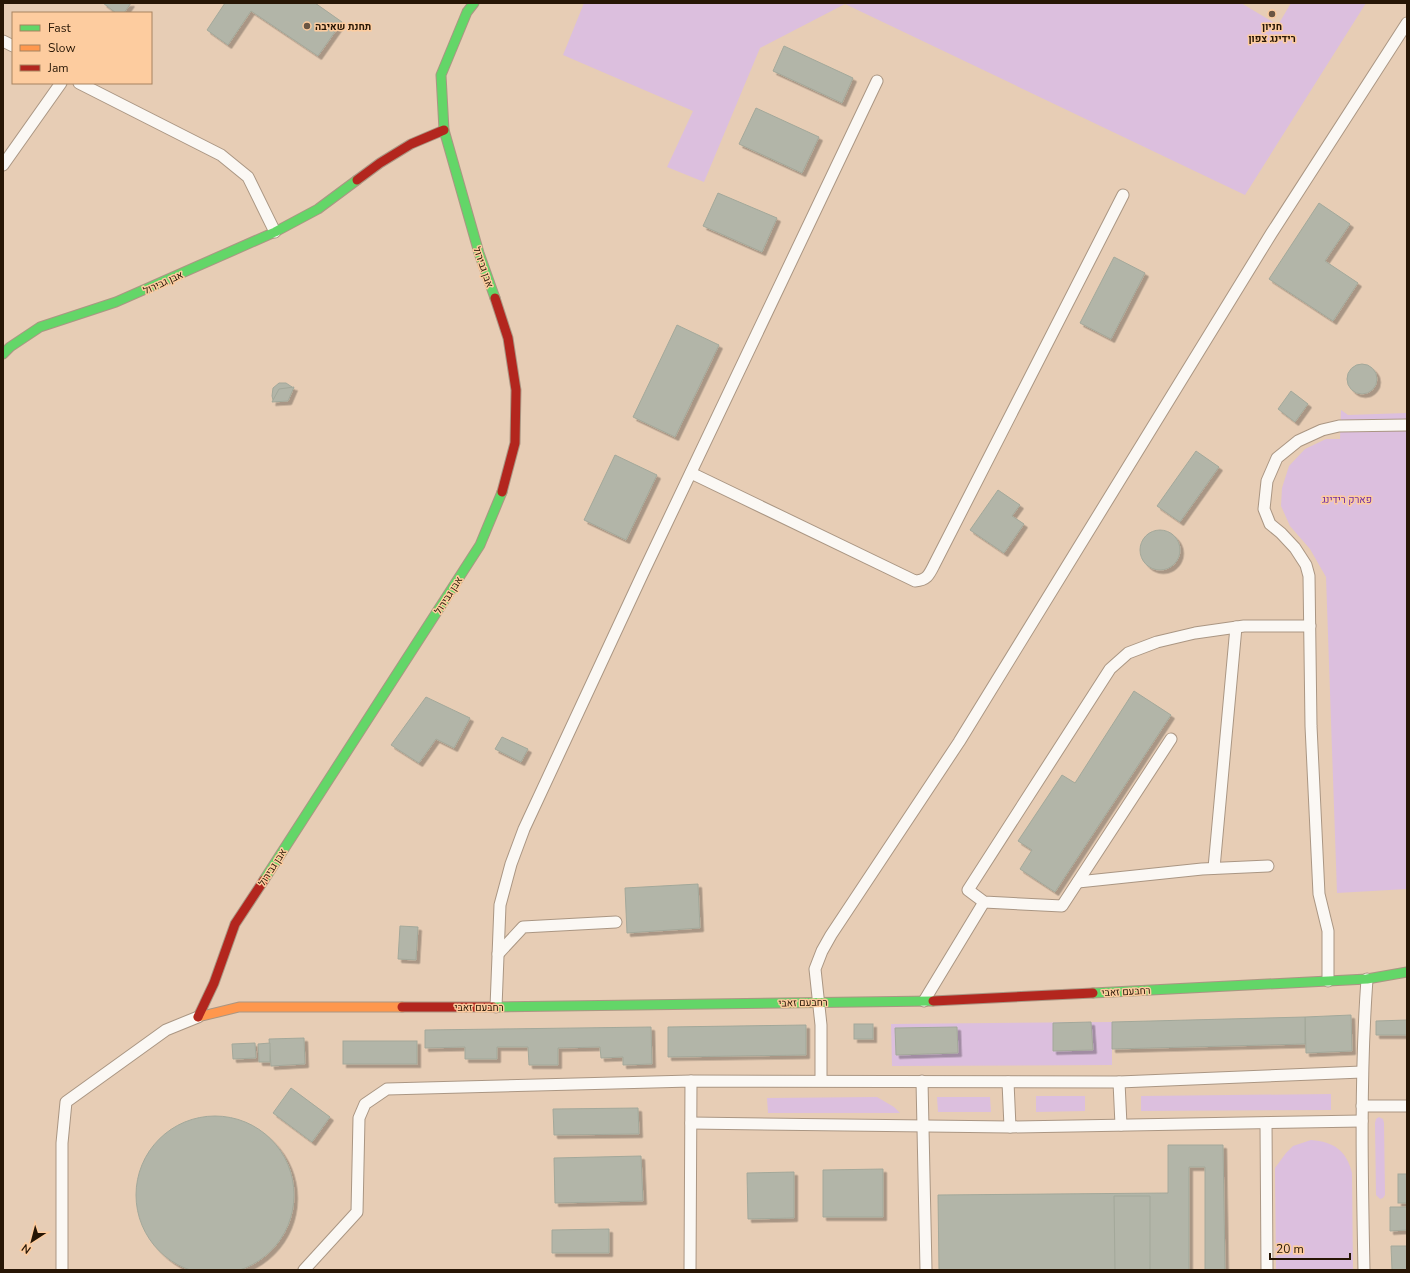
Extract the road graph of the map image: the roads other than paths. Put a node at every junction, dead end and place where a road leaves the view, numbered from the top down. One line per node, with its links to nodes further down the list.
1 (474, 3): 8 (street, אבן גבירול)
2 (1407, 23): 28 (lane)
3 (3, 41): 4 (lane)
4 (12, 46)
5 (878, 81): 14 (lane)
6 (60, 84): 9 (lane)
7 (81, 84): 11 (lane)
8 (444, 130): 11 (street, אבן גבירול); 30 (street, אבן גבירול)
9 (3, 165)
10 (1122, 195): 14 (lane)
11 (275, 232): 12 (street, אבן גבירול)
12 (3, 354)
13 (1407, 425): 15 (lane)
14 (691, 473): 23 (lane)
15 (1310, 626): 16 (lane); 26 (lane)
16 (1236, 627): 19 (lane); 21 (lane)
17 (1170, 739): 20 (lane)
18 (1268, 866): 19 (lane)
19 (1214, 868): 20 (lane)
20 (1078, 882): 21 (lane)
21 (984, 902): 27 (lane)
22 (616, 922): 23 (lane)
23 (498, 954): 29 (lane)
24 (1407, 972): 25 (street, רחבעם זאבי)
25 (1366, 979): 26 (street, רחבעם זאבי); 31 (lane)
26 (1328, 980): 27 (street, רחבעם זאבי)
27 (924, 1000): 28 (street, רחבעם זאבי)
28 (818, 1002): 29 (street, רחבעם זאבי); 32 (lane)
29 (496, 1007): 30 (street, רחבעם זאבי)
30 (198, 1017): 45 (lane)
31 (1362, 1072): 36 (lane); 37 (lane)
32 (821, 1080): 33 (lane); 34 (lane)
33 (691, 1081): 40 (lane); 46 (lane)
34 (922, 1081): 35 (lane); 43 (lane)
35 (1008, 1082): 36 (lane); 44 (lane)
36 (1119, 1082): 42 (lane)
37 (1362, 1106): 38 (lane); 39 (lane)
38 (1407, 1106)
39 (1362, 1121): 41 (lane); 50 (lane)
40 (691, 1123): 43 (lane); 47 (lane)
41 (1266, 1123): 42 (lane); 49 (lane)
42 (1121, 1125): 44 (lane)
43 (923, 1126): 44 (lane); 48 (lane)
44 (1010, 1127)
45 (62, 1270)
46 (304, 1270)
47 (690, 1270)
48 (926, 1270)
49 (1266, 1270)
50 (1364, 1270)

